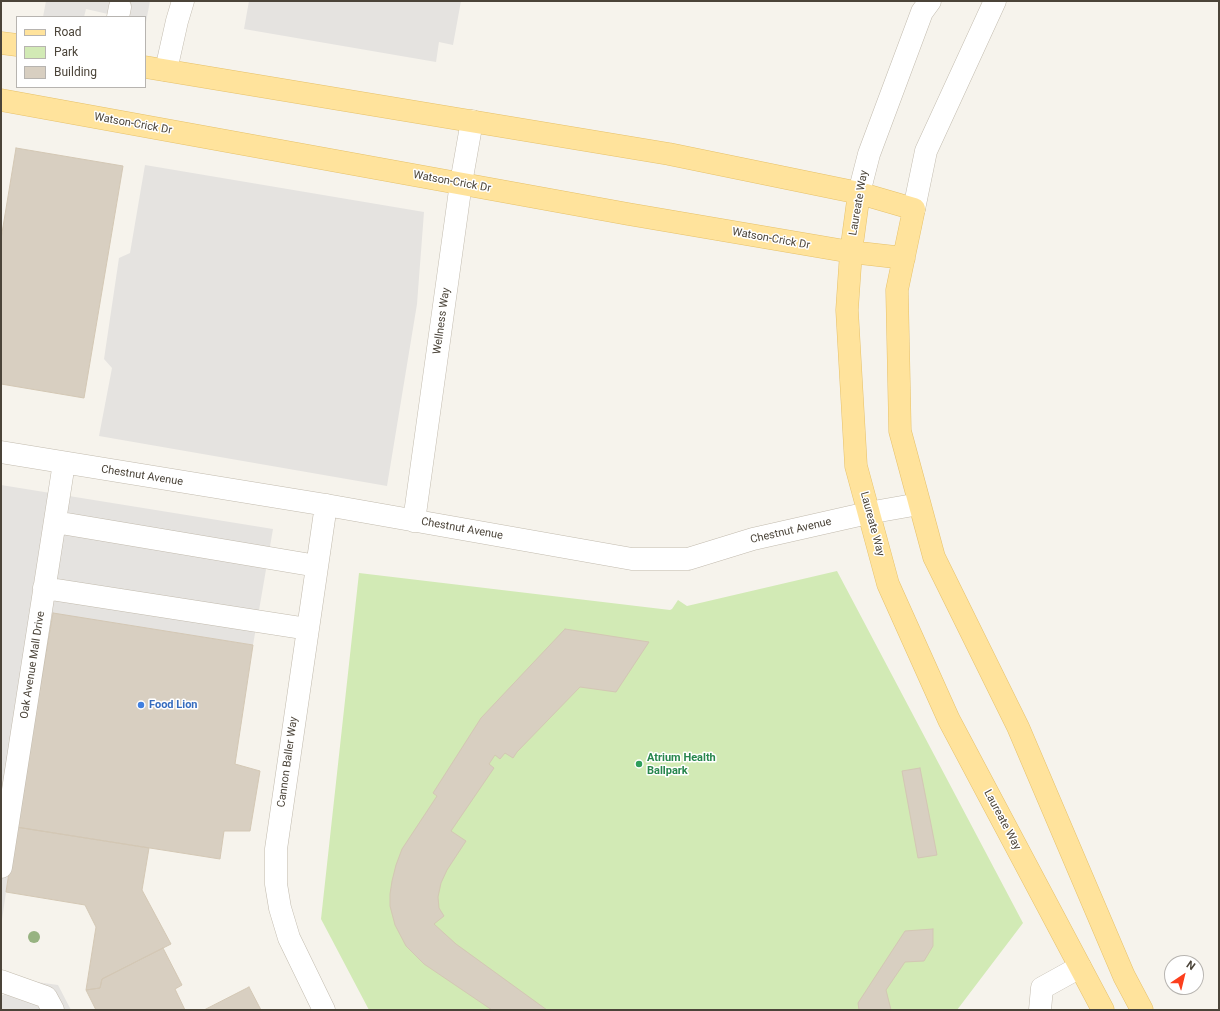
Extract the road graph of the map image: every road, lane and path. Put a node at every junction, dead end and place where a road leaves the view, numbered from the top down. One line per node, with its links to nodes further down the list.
1 (183, 1): 6 (street)
2 (930, 1): 10 (street, Laureate Way)
3 (995, 1): 11 (street)
4 (1, 43): 5 (main road)
5 (16, 45)
6 (156, 68): 8 (main road)
7 (1, 100): 9 (main road, Watson-Crick Dr)
8 (472, 121): 9 (street, Wellness Way); 10 (main road)
9 (461, 183): 12 (main road, Watson-Crick Dr); 19 (street, Wellness Way)
10 (858, 193): 11 (main road); 12 (main road, Laureate Way)
11 (914, 209): 13 (main road)
12 (851, 252): 13 (main road, Watson-Crick Dr); 18 (main road, Laureate Way)
13 (904, 258): 16 (main road)
14 (1, 452): 15 (street, Chestnut Avenue)
15 (64, 463): 17 (street, Chestnut Avenue); 20 (street, Oak Avenue Mall Drive)
16 (920, 504): 18 (street, Chestnut Avenue); 31 (main road)
17 (326, 506): 19 (street, Chestnut Avenue); 21 (street, Cannon Baller Way)
18 (868, 513): 19 (street, Chestnut Avenue); 25 (main road, Laureate Way)
19 (414, 521)
20 (55, 522): 21 (street); 22 (street, Oak Avenue Mall Drive)
21 (317, 566): 23 (street, Cannon Baller Way)
22 (44, 588): 23 (street); 24 (street, Oak Avenue Mall Drive)
23 (308, 629): 28 (street, Cannon Baller Way)
24 (1, 867)
25 (1080, 967): 29 (street); 30 (main road, Laureate Way)
26 (1, 981): 27 (street)
27 (53, 1010)
28 (324, 1010)
29 (1040, 1010)
30 (1103, 1010)
31 (1142, 1010)

